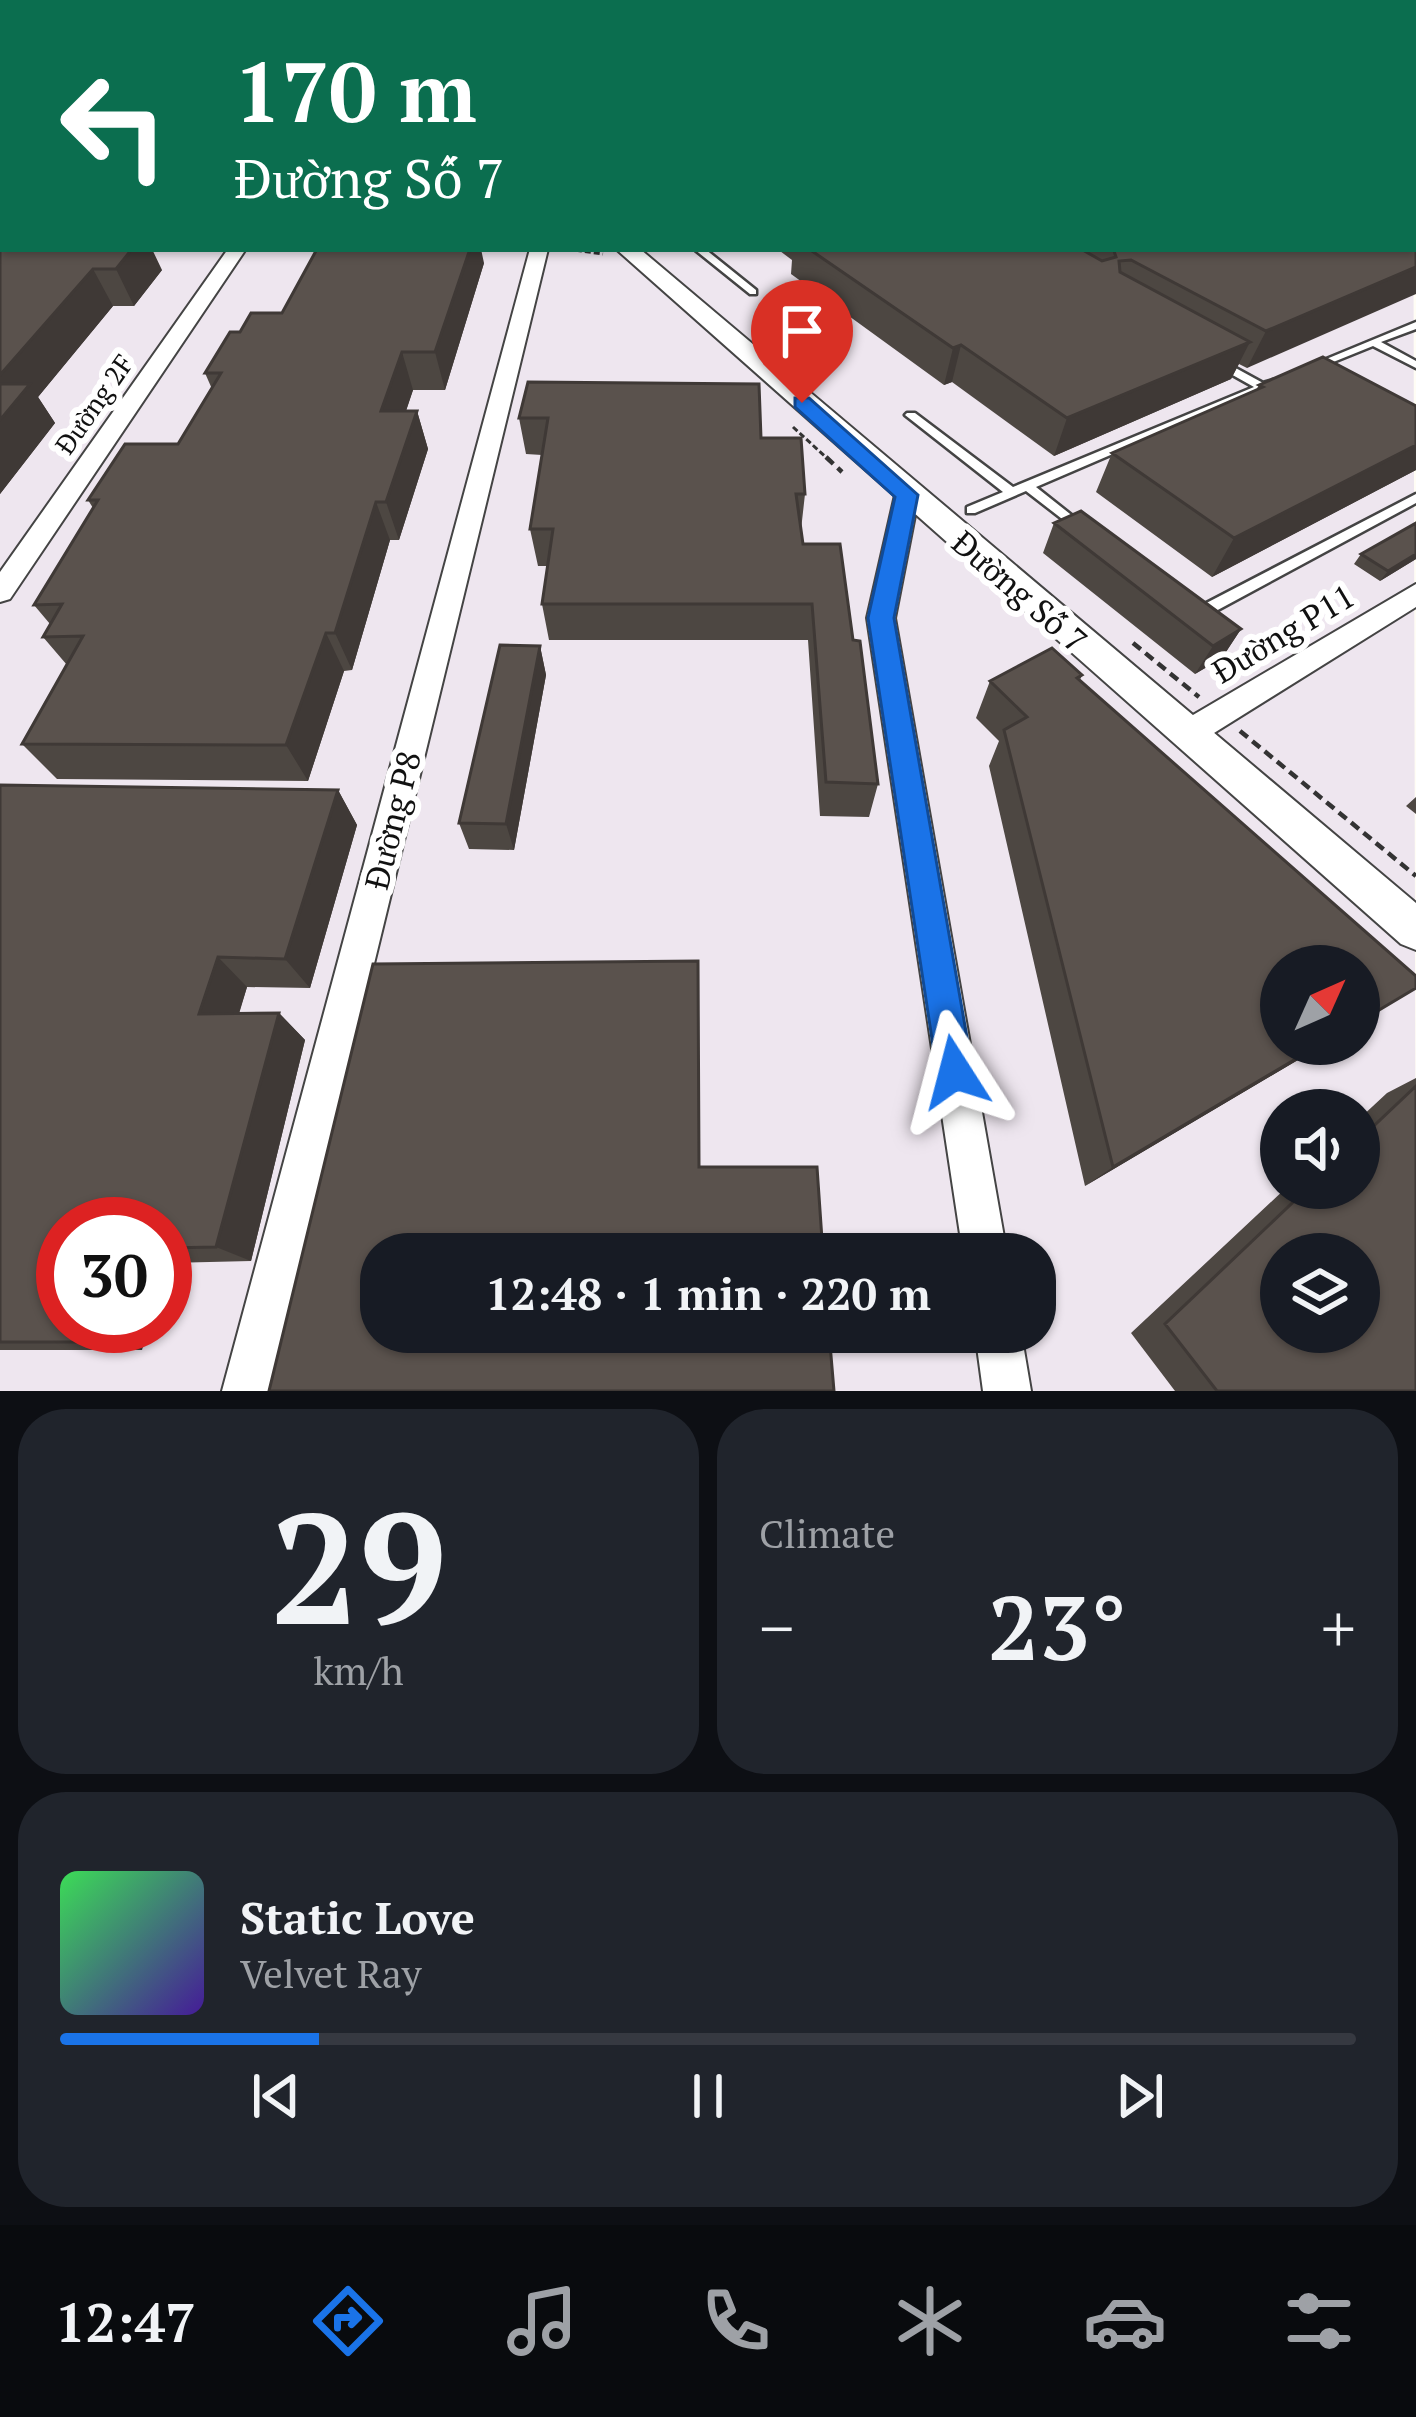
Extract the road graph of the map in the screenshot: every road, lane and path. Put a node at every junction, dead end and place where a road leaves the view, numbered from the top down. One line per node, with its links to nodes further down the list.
1 (235, 252): 18 (street, Đường 2F)
2 (538, 252): 25 (street, Đường P8)
3 (630, 252): 14 (street, Đường Số 7)
4 (703, 252): 5 (lane)
5 (753, 292)
6 (1416, 325): 7 (lane)
7 (1372, 342): 9 (lane); 10 (lane)
8 (1208, 356): 10 (lane)
9 (1416, 365)
10 (1262, 387): 12 (lane)
11 (911, 415): 13 (lane)
12 (1027, 485): 13 (lane); 17 (lane)
13 (1012, 492): 16 (lane)
14 (907, 495): 21 (street, Đường Số 7); 23 (street)
15 (1416, 498): 20 (lane)
16 (971, 510)
17 (1100, 544)
18 (0, 592)
19 (1416, 594): 21 (street, Đường P11)
20 (1173, 603)
21 (1187, 734): 22 (street, Đường Số 7)
22 (1416, 930)
23 (982, 1233)
24 (1001, 1353): 26 (street)
25 (246, 1391)
26 (1007, 1391)

